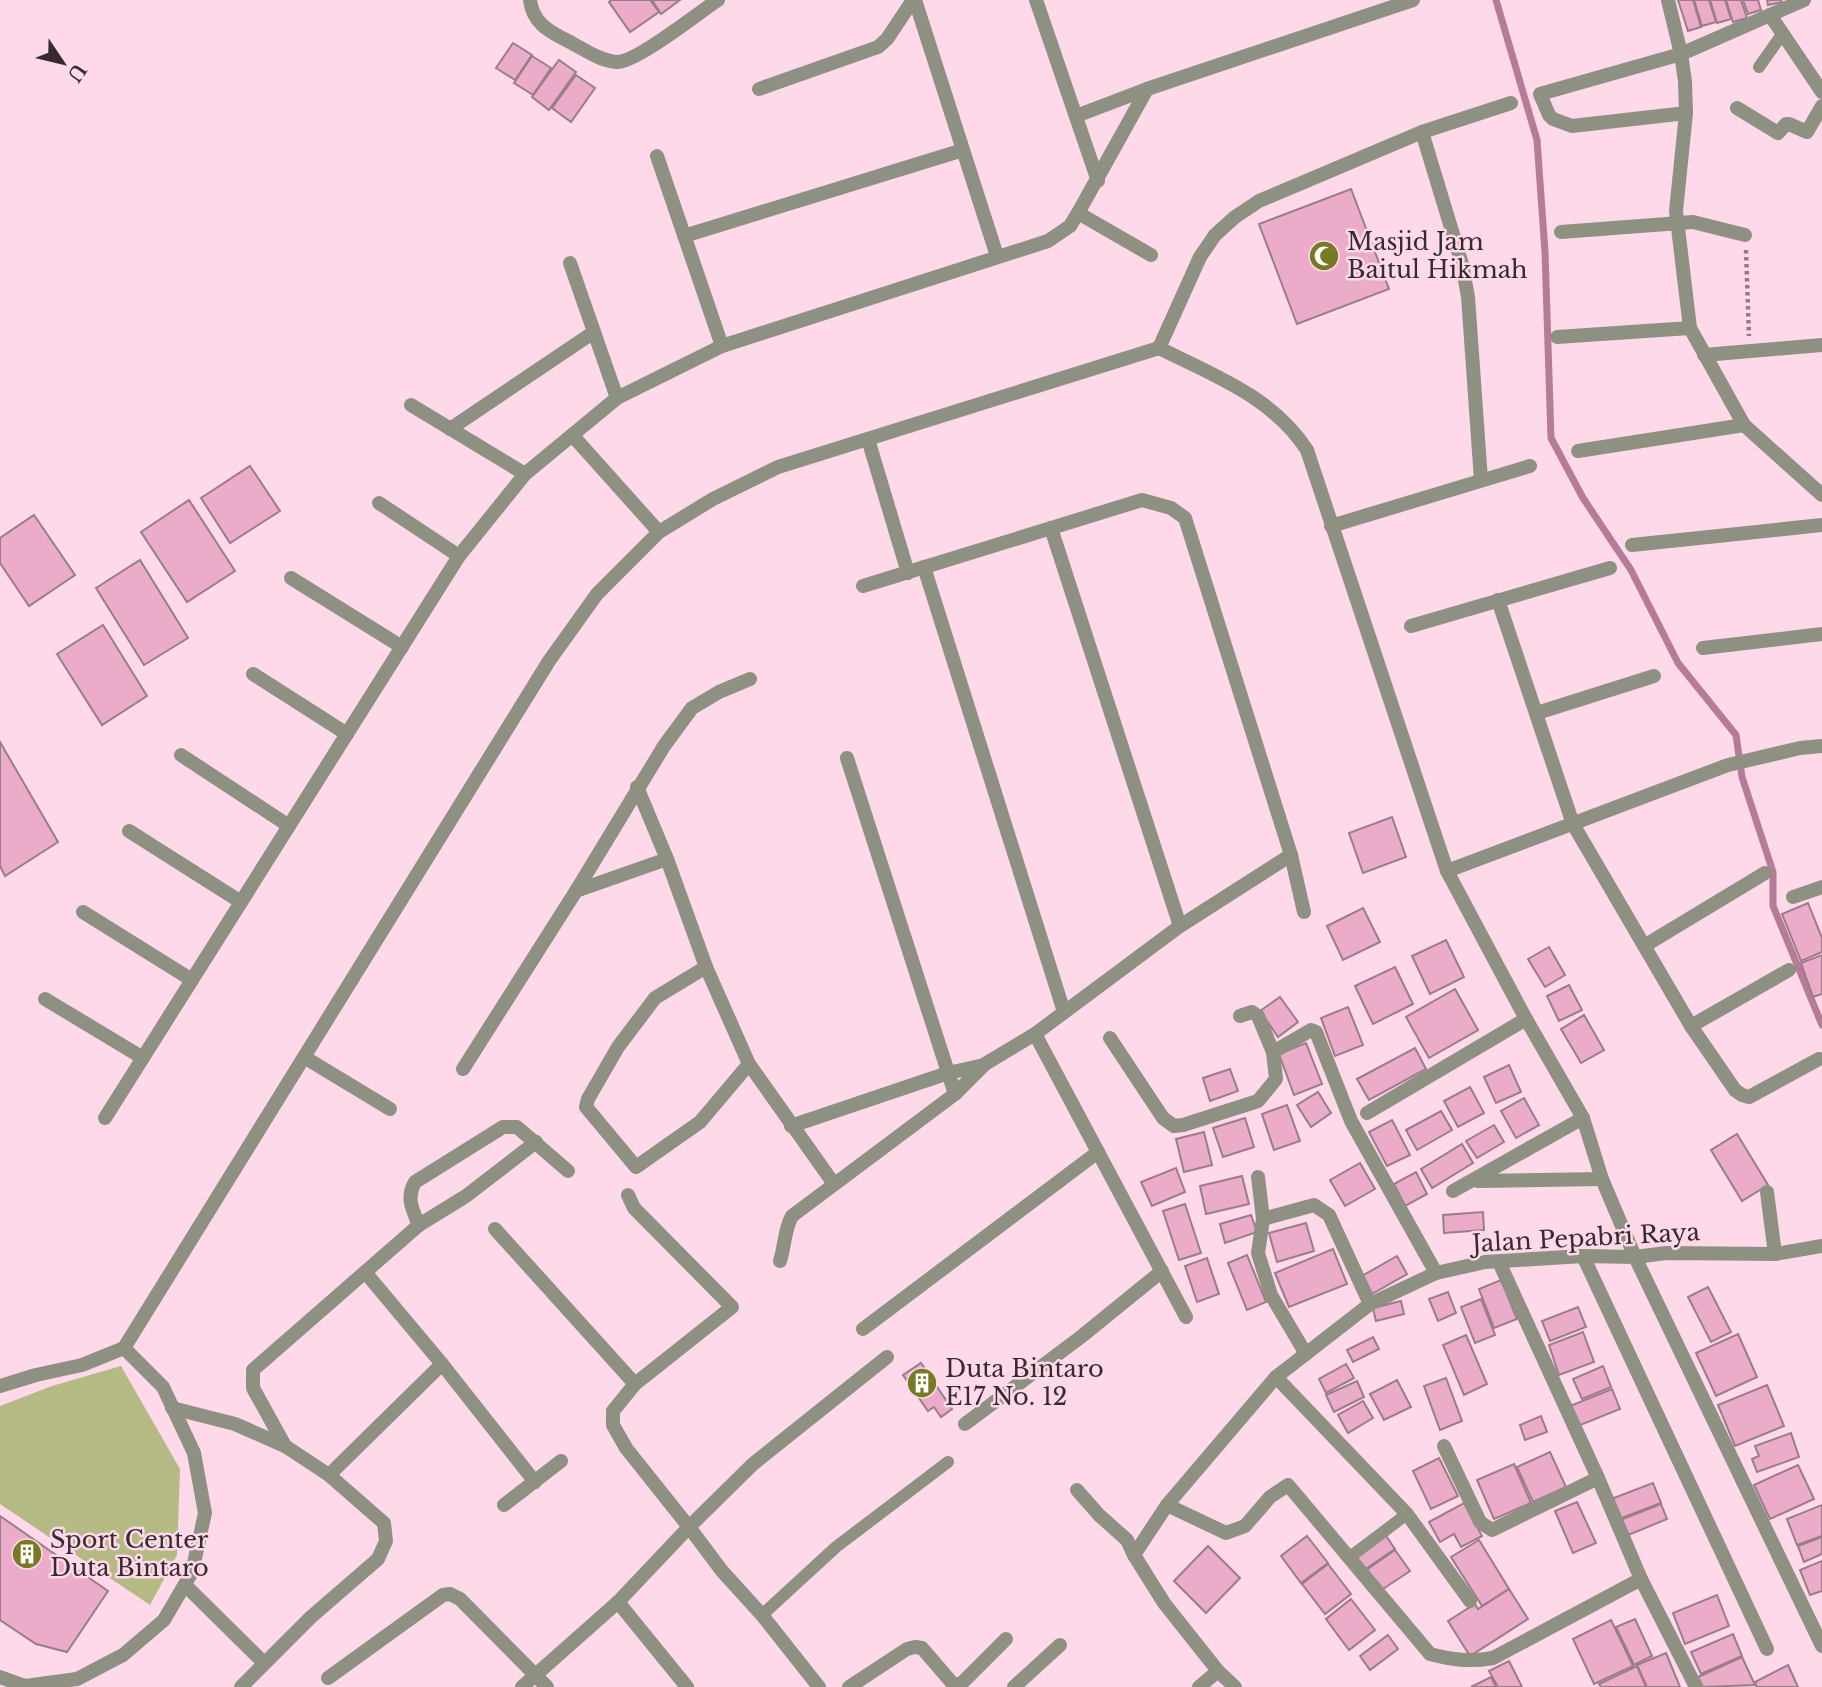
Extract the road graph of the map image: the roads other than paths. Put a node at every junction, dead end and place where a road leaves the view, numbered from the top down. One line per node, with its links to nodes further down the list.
1 (530, 0): 2 (street)
2 (718, 0)
3 (914, 0): 12 (street); 21 (street)
4 (1413, 0): 13 (street)
5 (1668, 0): 10 (street)
6 (1804, 0): 8 (street)
7 (1039, 1): 19 (street)
8 (1770, 15): 9 (street); 10 (street)
9 (1783, 33): 11 (lane); 14 (street)
10 (1681, 54): 18 (street); 18 (street)
11 (1759, 67)
12 (759, 89)
13 (1147, 89): 19 (street); 23 (street)
14 (1822, 92)
15 (1511, 103): 20 (street)
16 (1822, 106): 17 (street)
17 (1737, 108)
18 (1686, 113): 25 (street)
19 (1076, 116): 23 (street)
20 (1422, 132): 37 (street); 48 (street)
21 (963, 150): 28 (street); 29 (street)
22 (657, 156): 28 (street)
23 (1098, 181): 24 (street)
24 (1078, 213): 29 (street); 30 (street)
25 (1676, 223): 26 (street); 27 (street); 32 (street)
26 (1561, 232)
27 (1745, 235)
28 (684, 236): 36 (street)
29 (997, 256): 36 (street)
30 (1151, 256)
31 (570, 263): 33 (street)
32 (1690, 328): 34 (street); 38 (street)
33 (594, 332): 39 (street); 42 (street)
34 (1558, 337)
35 (1822, 345): 38 (street)
36 (722, 346): 39 (street)
37 (1159, 348): 44 (street); 52 (street)
38 (1704, 355): 41 (street)
39 (617, 397): 43 (street)
40 (411, 405): 42 (street)
41 (1744, 425): 45 (street); 49 (street)
42 (450, 429): 47 (street)
43 (573, 436): 47 (street); 54 (street)
44 (869, 439): 54 (street); 59 (street)
45 (1578, 451)
46 (1530, 466): 48 (street)
47 (526, 474): 56 (street)
48 (1481, 480): 52 (street)
49 (1822, 495)
50 (379, 503): 56 (street)
51 (1822, 525): 55 (street)
52 (1331, 526): 81 (street)
53 (1051, 528): 57 (street); 79 (street); 89 (street)
54 (659, 532): 102 (street)
55 (1632, 545)
56 (459, 556): 65 (street)
57 (924, 567): 59 (street); 95 (street)
58 (1610, 569): 62 (street)
59 (908, 573): 61 (street)
60 (291, 578): 65 (street)
61 (863, 586)
62 (1498, 600): 63 (street); 70 (street)
63 (1411, 626)
64 (1822, 634): 66 (street)
65 (402, 647): 71 (street)
66 (1703, 648)
67 (253, 674): 71 (street)
68 (1654, 676): 70 (street)
69 (750, 679): 75 (street)
70 (1537, 713): 76 (street)
71 (347, 734): 77 (street)
72 (1822, 746): 76 (street)
73 (181, 755): 77 (street)
74 (847, 758): 108 (street)
75 (637, 787): 80 (street); 84 (street)
76 (1573, 824): 81 (street); 90 (street)
77 (289, 826): 86 (street)
78 (129, 831): 86 (street)
79 (1291, 855): 88 (street); 89 (street)
80 (667, 859): 84 (street); 91 (street)
81 (1447, 871): 97 (street)
82 (1765, 873): 90 (street)
83 (1822, 887): 85 (street)
84 (576, 891): 107 (street)
85 (1793, 897)
86 (241, 902): 93 (street)
87 (83, 912): 93 (street)
88 (1304, 912)
89 (1180, 926): 95 (street)
90 (1644, 946): 98 (street)
91 (706, 967): 105 (street); 105 (street)
92 (1789, 970): 98 (street)
93 (192, 981): 103 (street)
94 (45, 999): 103 (street)
95 (1064, 1012): 99 (street)
96 (1240, 1016): 101 (street)
97 (1526, 1019): 111 (street); 113 (street)
98 (1691, 1026): 104 (street)
99 (1034, 1034): 106 (street); 116 (street)
100 (1110, 1038): 101 (street)
101 (1273, 1052): 136 (street)
102 (304, 1056): 110 (street); 140 (street)
103 (143, 1058): 112 (street)
104 (1819, 1059)
105 (749, 1064): 114 (street)
106 (985, 1064): 108 (street); 109 (street)
107 (463, 1069)
108 (948, 1073): 109 (street); 114 (street)
109 (955, 1094): 121 (street)
110 (390, 1109)
111 (1367, 1113)
112 (105, 1118)
113 (1583, 1118): 119 (street); 120 (street)
114 (791, 1126): 121 (street)
115 (536, 1142): 117 (street); 126 (street); 126 (street)
116 (1098, 1152): 134 (street); 139 (street)
117 (568, 1171)
118 (1258, 1177): 125 (street)
119 (1602, 1180): 120 (street); 131 (street)
120 (1475, 1181): 122 (street)
121 (834, 1185): 132 (street)
122 (1453, 1191)
123 (1767, 1192): 129 (street)
124 (628, 1195): 145 (street)
125 (1263, 1219): 137 (street); 141 (street)
126 (419, 1225): 135 (street)
127 (495, 1229): 145 (street)
128 (1822, 1246): 129 (street, Jalan Pepabri Raya)
129 (1775, 1254): 131 (street, Jalan Pepabri Raya)
130 (1583, 1256): 131 (street, Jalan Pepabri Raya); 133 (street, Jalan Pepabri Raya); 171 (street)
131 (1635, 1257): 170 (street)
132 (780, 1261)
133 (1499, 1262): 136 (street, Jalan Pepabri Raya); 154 (street)
134 (1162, 1271): 138 (street); 148 (street)
135 (365, 1272): 143 (street); 149 (street)
136 (1436, 1273): 137 (street, Jalan Pepabri Raya)
137 (1370, 1304): 141 (street, Jalan Pepabri Raya)
138 (1186, 1317)
139 (863, 1329)
140 (124, 1348): 146 (street); 147 (street)
141 (1306, 1354): 144 (street, Jalan Pepabri Raya)
142 (887, 1357): 160 (street)
143 (442, 1364): 153 (street); 155 (street)
144 (1276, 1377): 158 (street, Jalan Pepabri Raya); 159 (street)
145 (635, 1384): 160 (street)
146 (0, 1386)
147 (172, 1408): 149 (street); 164 (street)
148 (965, 1424)
149 (285, 1446): 153 (street)
150 (1444, 1446): 154 (street)
151 (561, 1461): 155 (street)
152 (948, 1462): 167 (lane)
153 (328, 1475): 172 (street)
154 (1598, 1478): 163 (street)
155 (535, 1482): 157 (street)
156 (1077, 1490): 161 (street)
157 (504, 1505)
158 (1167, 1505): 161 (street, Jalan Pepabri Raya); 162 (street)
159 (1407, 1514): 162 (lane); 165 (street)
160 (689, 1527): 166 (street); 167 (street)
161 (1134, 1555): 174 (street)
162 (1350, 1557): 163 (street)
163 (1641, 1579): 188 (street)
164 (185, 1585): 172 (street); 178 (street)
165 (1470, 1601)
166 (618, 1602): 175 (street); 182 (street)
167 (762, 1615): 183 (street)
168 (1006, 1639): 184 (street)
169 (1060, 1645): 185 (street)
170 (1822, 1646)
171 (1767, 1649)
172 (264, 1663): 179 (street)
173 (0, 1668): 178 (street)
174 (1218, 1671): 186 (street); 187 (street)
175 (536, 1675): 177 (street); 180 (street); 181 (street)
176 (0, 1677): 178 (street)
177 (328, 1678)
178 (25, 1686)
179 (241, 1687)
180 (522, 1687)
181 (547, 1687)
182 (687, 1687)
183 (819, 1687)
184 (849, 1687)
185 (1014, 1687)
186 (1199, 1687)
187 (1235, 1687)
188 (1696, 1687)

